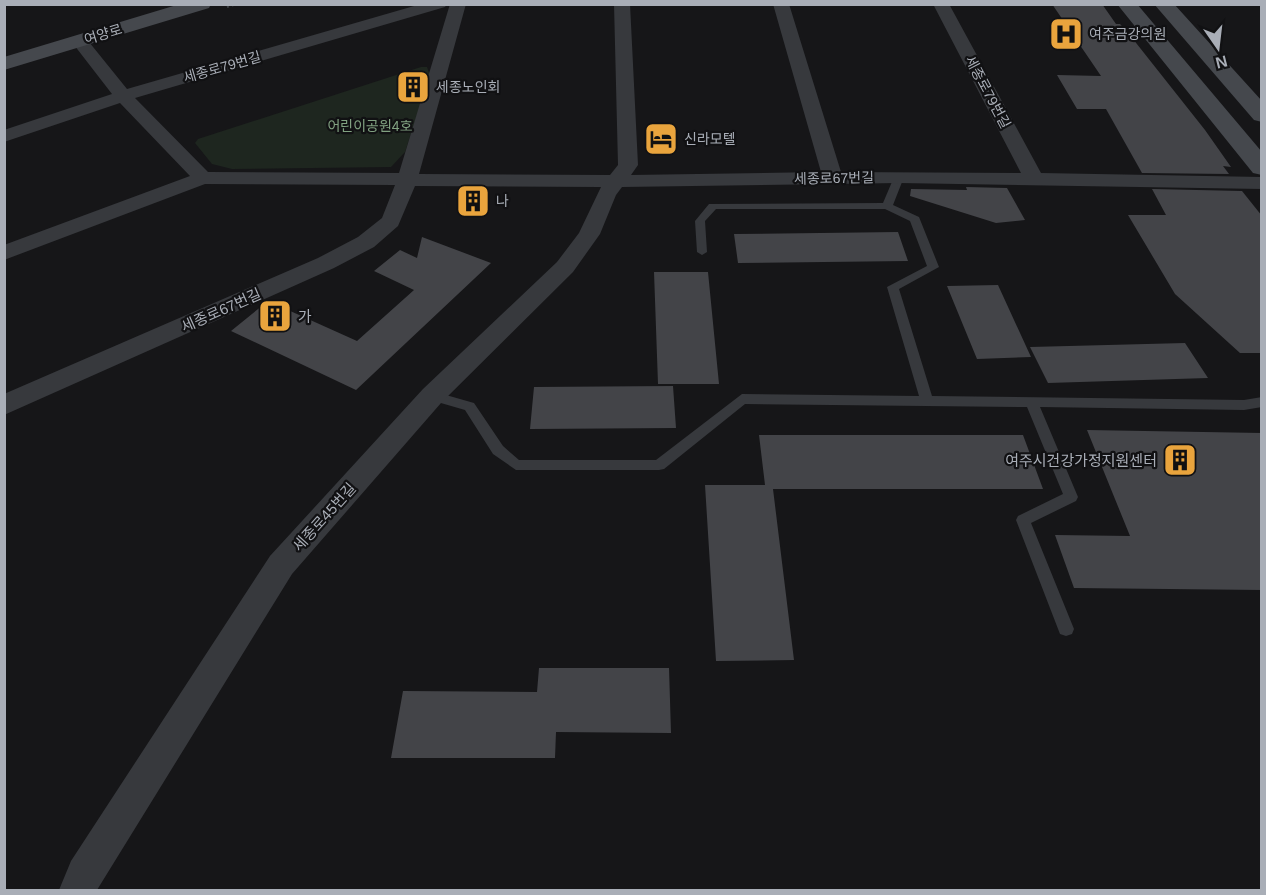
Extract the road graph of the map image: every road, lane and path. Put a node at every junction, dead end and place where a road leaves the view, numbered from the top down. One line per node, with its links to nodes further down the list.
1 (172, 4): 11 (street, 여양로)
2 (202, 4): 10 (street, 여양로)
3 (440, 4): 13 (street, 세종로79번길)
4 (458, 4): 21 (street)
5 (622, 4): 22 (street)
6 (781, 4): 19 (street)
7 (942, 4): 20 (street, 세종로79번길)
8 (1126, 4): 16 (street)
9 (1163, 4): 14 (street)
10 (80, 41): 12 (street, 여양로); 13 (street)
11 (4, 52)
12 (4, 64)
13 (123, 96): 15 (street, 세종로79번길); 18 (street)
14 (1262, 115)
15 (4, 136)
16 (1262, 168)
17 (899, 177): 19 (street, 세종로67번길); 20 (street, 세종로67번길); 24 (lane)
18 (203, 178): 21 (street, 세종로67번길); 26 (street)
19 (833, 178): 22 (street, 세종로67번길)
20 (1034, 179): 23 (street, 세종로67번길)
21 (407, 180): 22 (street, 세종로67번길); 31 (street, 세종로67번길)
22 (617, 181): 27 (street, 세종로45번길)
23 (1262, 183)
24 (887, 206): 25 (lane); 28 (lane)
25 (702, 252)
26 (4, 253)
27 (432, 396): 28 (lane); 33 (street, 세종로45번길)
28 (927, 402): 30 (lane)
29 (1262, 402): 30 (lane)
30 (1032, 403): 32 (lane)
31 (4, 405)
32 (1066, 629)
33 (78, 891)

